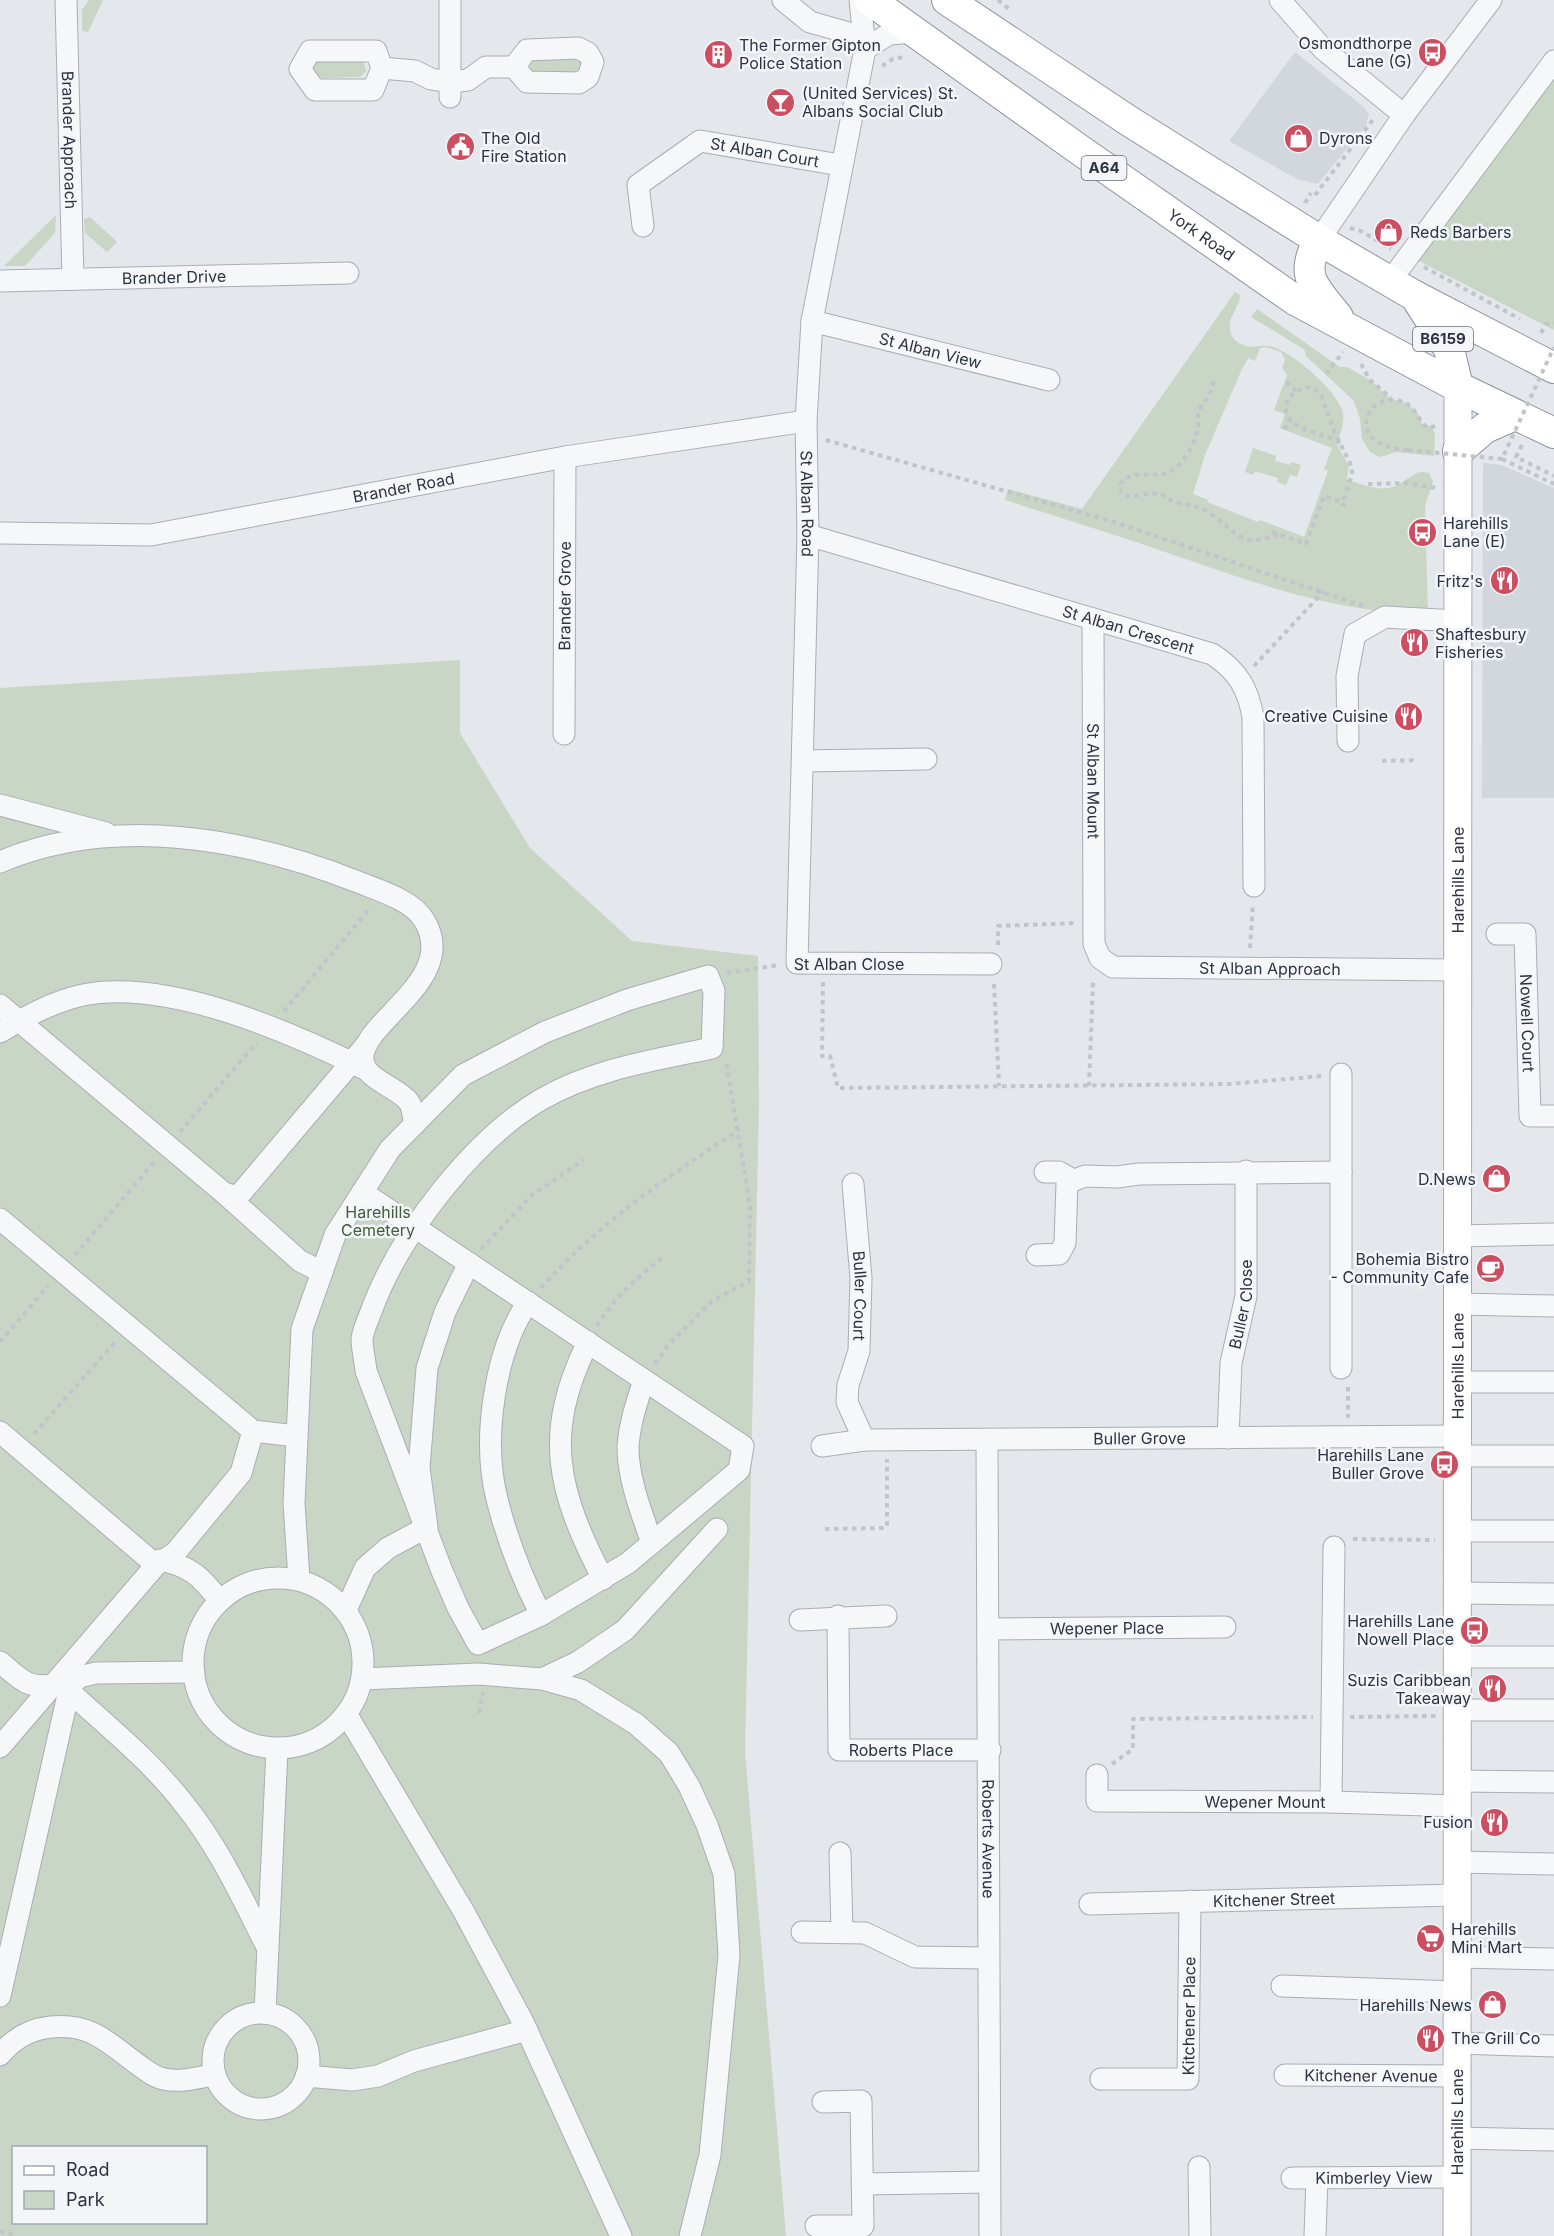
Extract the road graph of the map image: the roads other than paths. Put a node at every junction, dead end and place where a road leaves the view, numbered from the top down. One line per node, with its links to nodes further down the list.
1 (66, 0): 20 (street, Brander Approach)
2 (450, 0): 14 (street)
3 (783, 0): 10 (street)
4 (860, 0): 10 (street, St Alban Road)
5 (870, 0): 9 (highway, York Road / A64)
6 (947, 0): 18 (highway)
7 (1280, 0): 15 (street)
8 (1491, 0): 15 (street)
9 (916, 32): 10 (street); 25 (highway, York Road / A64)
10 (867, 43): 16 (street, St Alban Road)
11 (1554, 61): 22 (street)
12 (514, 67): 14 (street)
13 (382, 68): 14 (street)
14 (450, 89)
15 (1404, 115): 18 (street)
16 (840, 165): 17 (street, St Alban Court); 24 (street, St Alban Road)
17 (643, 226)
18 (1319, 240): 22 (highway); 25 (highway)
19 (348, 273): 20 (street, Brander Drive)
20 (73, 279): 21 (street, Brander Drive)
21 (0, 281)
22 (1390, 281): 23 (highway)
23 (1415, 296): 26 (highway); 28 (highway, B6159)
24 (812, 321): 27 (street, St Alban View); 30 (street, St Alban Road)
25 (1345, 326): 28 (highway, York Road / A64)
26 (1554, 368)
27 (1049, 380)
28 (1458, 387): 29 (highway, York Road / A64); 32 (main road, Harehills Lane / B6159)
29 (1515, 415): 31 (highway, York Road / A64); 32 (highway)
30 (806, 428): 33 (street, Brander Road); 35 (street, St Alban Road)
31 (1554, 434)
32 (1458, 451): 37 (main road, Harehills Lane / B6159)
33 (565, 457): 34 (street, Brander Road); 38 (street, Brander Grove)
34 (0, 533)
35 (808, 535): 36 (street, St Alban Crescent); 41 (street, St Alban Road)
36 (1093, 619): 45 (street, St Alban Crescent); 48 (street, St Alban Mount)
37 (1457, 621): 39 (street); 50 (main road, Harehills Lane / B6159)
38 (564, 734)
39 (1348, 741)
40 (926, 759): 41 (street)
41 (802, 761): 47 (street, St Alban Road)
42 (0, 805): 43 (street)
43 (112, 835): 44 (street); 54 (street)
44 (0, 862)
45 (1254, 886)
46 (1497, 934): 56 (street, Nowell Court)
47 (797, 963): 49 (street, St Alban Close)
48 (1106, 963): 50 (street, St Alban Approach)
49 (991, 964)
50 (1457, 970): 68 (main road, Harehills Lane / B6159)
51 (0, 1005): 52 (street)
52 (18, 1021): 53 (street); 54 (street); 64 (street)
53 (0, 1032)
54 (360, 1067): 57 (street); 64 (street)
55 (1341, 1074): 60 (street)
56 (1554, 1116)
57 (415, 1124): 63 (street); 66 (street)
58 (1246, 1171): 60 (street); 61 (street); 83 (street, Buller Close)
59 (1045, 1172): 61 (street)
60 (1341, 1172): 76 (street)
61 (1073, 1180): 69 (street)
62 (853, 1184): 84 (street, Buller Court)
63 (362, 1192): 66 (street); 71 (street)
64 (224, 1193): 71 (street)
65 (0, 1219): 80 (street)
66 (415, 1227): 70 (street); 89 (street)
67 (1554, 1234): 68 (street)
68 (1457, 1236): 73 (main road, Harehills Lane / B6159)
69 (1037, 1255)
70 (469, 1263): 72 (street); 89 (street)
71 (322, 1272): 82 (street)
72 (528, 1302): 75 (street); 102 (street)
73 (1457, 1304): 74 (street); 78 (main road, Harehills Lane / B6159)
74 (1554, 1306)
75 (588, 1342): 77 (street); 97 (street)
76 (1341, 1368)
77 (644, 1380): 93 (street); 93 (street)
78 (1457, 1382): 79 (street); 87 (main road, Harehills Lane / B6159)
79 (1554, 1382)
80 (253, 1431): 82 (street); 95 (street)
81 (0, 1432): 95 (street)
82 (296, 1436): 96 (street)
83 (1228, 1438): 85 (street, Buller Grove); 87 (street, Buller Grove)
84 (864, 1440): 85 (street, Buller Grove); 86 (street, Buller Grove)
85 (987, 1441): 107 (street, Roberts Avenue)
86 (822, 1446)
87 (1457, 1446): 88 (street, Buller Grove); 92 (main road, Harehills Lane / B6159)
88 (1554, 1456)
89 (427, 1527): 101 (street); 102 (street)
90 (717, 1529): 113 (street)
91 (1554, 1531): 92 (street)
92 (1457, 1535): 98 (main road, Harehills Lane / B6159)
93 (652, 1543): 97 (street)
94 (1334, 1547): 124 (street)
95 (158, 1563): 100 (street); 114 (street)
96 (299, 1579): 100 (street); 101 (street)
97 (603, 1579): 102 (street)
98 (1457, 1593): 99 (street); 108 (main road, Harehills Lane / B6159)
99 (1554, 1594)
100 (220, 1601): 111 (street)
101 (346, 1610): 112 (street)
102 (541, 1615)
103 (838, 1616): 104 (street); 105 (street); 120 (street, Roberts Place)
104 (886, 1616)
105 (800, 1620)
106 (1225, 1627): 107 (street, Wepener Place)
107 (989, 1629): 120 (street, Roberts Avenue)
108 (1457, 1657): 109 (street); 116 (main road, Harehills Lane / B6159)
109 (1554, 1657)
110 (0, 1662): 114 (street)
111 (194, 1672): 114 (street); 119 (street)
112 (362, 1679): 113 (street); 117 (street)
113 (542, 1679): 161 (street)
114 (65, 1682): 118 (street); 133 (street); 139 (street)
115 (1554, 1710): 116 (street)
116 (1457, 1713): 123 (main road, Harehills Lane / B6159)
117 (347, 1715): 119 (street); 141 (street)
118 (0, 1747)
119 (277, 1749): 133 (street)
120 (990, 1750): 135 (street, Roberts Avenue)
121 (1097, 1775): 124 (street, Wepener Mount)
122 (1554, 1782): 123 (street, Wepener Mount)
123 (1457, 1794): 124 (street, Wepener Mount); 126 (main road, Harehills Lane / B6159)
124 (1330, 1802)
125 (840, 1853): 132 (street)
126 (1457, 1862): 127 (street); 128 (main road, Harehills Lane / B6159)
127 (1554, 1864)
128 (1457, 1895): 129 (street, Kitchener Street); 134 (main road, Harehills Lane / B6159)
129 (1190, 1901): 130 (street, Kitchener Street); 149 (street, Kitchener Place)
130 (1090, 1904)
131 (802, 1932): 132 (street)
132 (842, 1932): 135 (street)
133 (267, 1947): 140 (street)
134 (1457, 1957): 136 (street); 138 (main road, Harehills Lane / B6159)
135 (988, 1958): 157 (street, Roberts Avenue)
136 (1554, 1959)
137 (1282, 1986): 138 (street)
138 (1457, 1992): 142 (main road, Harehills Lane / B6159)
139 (0, 1996)
140 (265, 2013): 145 (street); 147 (street)
141 (527, 2030): 147 (street); 160 (street)
142 (1457, 2043): 143 (street); 148 (main road, Harehills Lane / B6159)
143 (1554, 2046)
144 (0, 2055): 145 (street)
145 (214, 2075): 147 (street)
146 (1285, 2075): 148 (street, Kitchener Avenue)
147 (306, 2076)
148 (1457, 2076): 151 (main road, Harehills Lane / B6159)
149 (1101, 2079)
150 (823, 2102): 158 (street)
151 (1457, 2138): 152 (street); 154 (main road, Harehills Lane / B6159)
152 (1554, 2140)
153 (1199, 2167): 163 (street)
154 (1457, 2177): 156 (street, Kimberley View); 165 (main road, Harehills Lane / B6159)
155 (1292, 2178): 156 (street, Kimberley View)
156 (1317, 2178): 164 (street)
157 (989, 2182): 158 (street); 162 (street, Roberts Avenue)
158 (862, 2184): 159 (street)
159 (816, 2226)
160 (621, 2236)
161 (690, 2236)
162 (990, 2236)
163 (1200, 2236)
164 (1315, 2236)
165 (1457, 2236)

